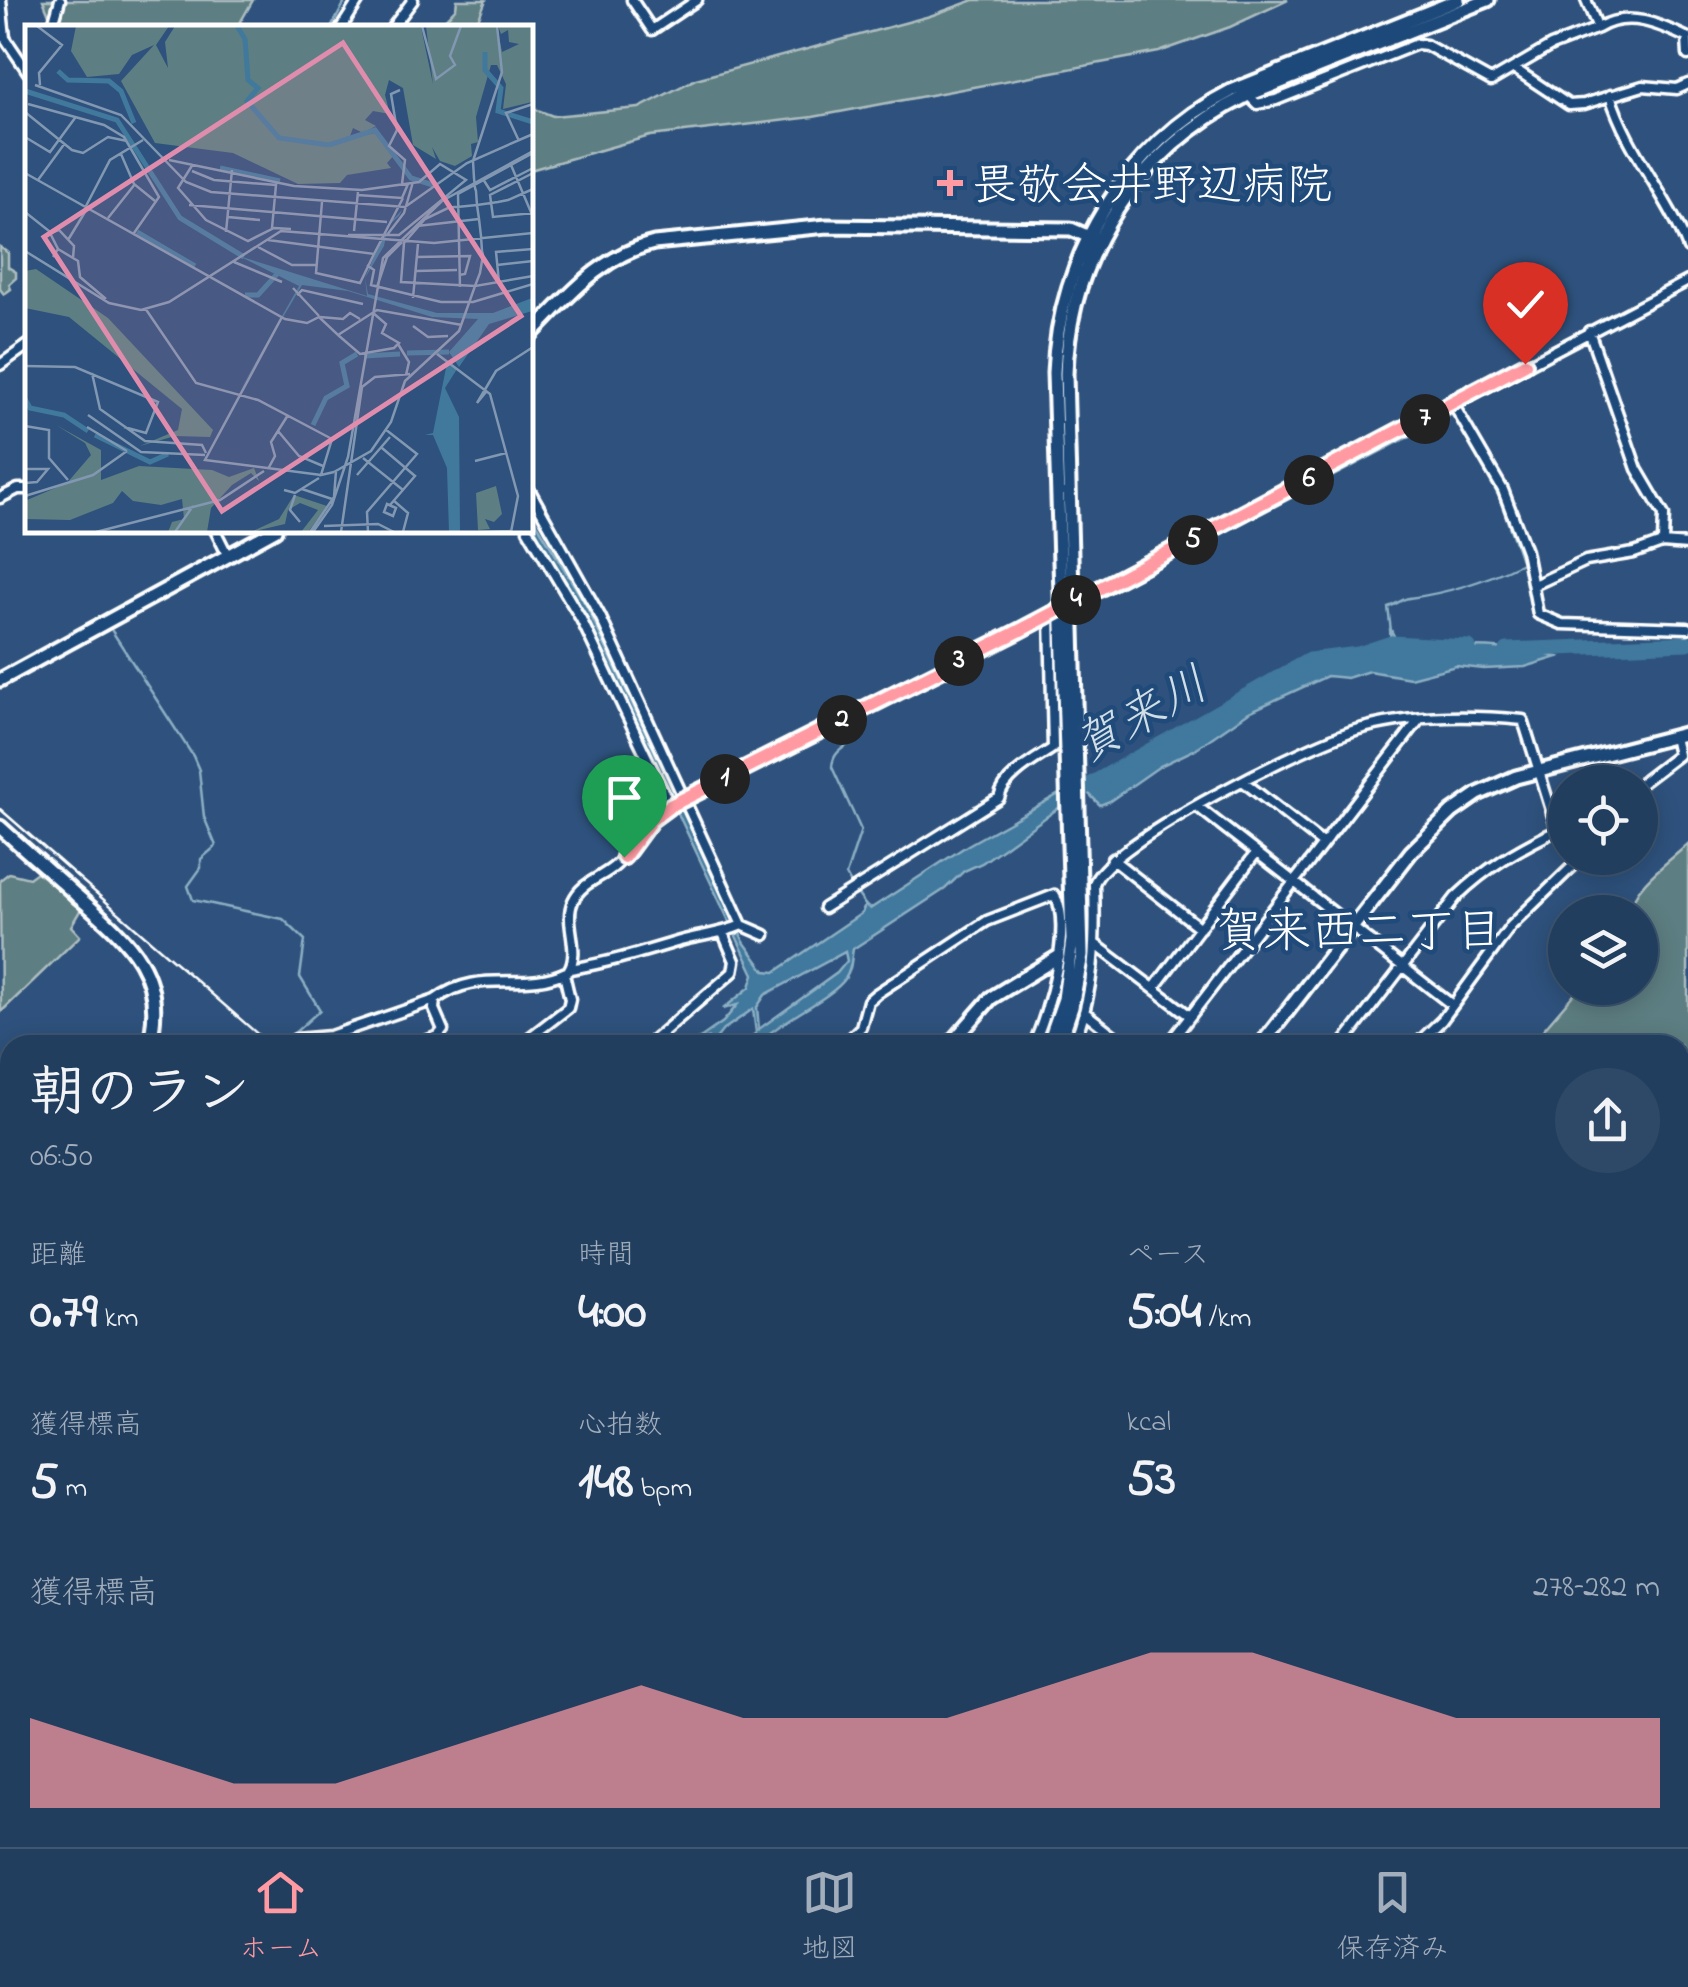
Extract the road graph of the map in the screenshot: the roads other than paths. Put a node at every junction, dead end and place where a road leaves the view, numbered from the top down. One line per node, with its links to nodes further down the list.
1 (1, 0): 16 (street)
2 (60, 0): 10 (street)
3 (359, 0): 11 (street)
4 (413, 0): 12 (street)
5 (632, 0): 6 (street)
6 (697, 0)
7 (1458, 0): 21 (main road)
8 (1488, 0): 19 (main road)
9 (1586, 0): 13 (street)
10 (53, 25)
11 (342, 25)
12 (394, 25)
13 (1598, 28): 14 (street); 17 (street)
14 (1688, 38): 15 (street)
15 (1688, 55)
16 (25, 68)
17 (1516, 69): 19 (street); 20 (street)
18 (1688, 84): 20 (street)
19 (1248, 95): 21 (main road)
20 (1610, 95): 22 (street)
21 (1093, 238): 25 (main road); 39 (main road)
22 (1688, 248)
23 (1688, 281): 24 (street)
24 (1589, 331): 28 (street); 35 (street)
25 (532, 333)
26 (25, 347): 27 (street)
27 (0, 365)
28 (1453, 404): 38 (street); 39 (street)
29 (25, 489): 31 (street)
30 (532, 496): 49 (street)
31 (0, 498)
32 (216, 532): 37 (street)
33 (271, 532): 37 (main road)
34 (529, 532): 50 (street)
35 (1663, 542): 36 (street); 38 (street)
36 (1688, 545)
37 (228, 556): 41 (main road)
38 (1534, 585): 40 (street)
39 (1066, 612): 49 (street); 59 (street); 82 (main road); 83 (main road)
40 (1688, 628)
41 (1, 680)
42 (1419, 720): 45 (street); 47 (street); 54 (street)
43 (1688, 733): 44 (main road)
44 (1674, 737): 45 (main road); 46 (street)
45 (1540, 770): 48 (street); 61 (main road)
46 (1658, 770)
47 (1244, 782): 51 (street); 54 (street)
48 (1548, 793)
49 (685, 799): 50 (street); 60 (street)
50 (670, 806): 68 (street)
51 (1198, 806): 55 (street); 56 (street)
52 (0, 827): 74 (main road)
53 (1548, 839): 67 (street)
54 (1323, 844): 58 (street)
55 (1256, 852): 58 (street); 62 (street)
56 (1112, 859): 62 (street); 65 (street)
57 (1564, 875): 71 (street)
58 (1294, 882): 61 (street); 73 (street)
59 (824, 908)
60 (742, 925): 63 (street); 64 (street)
61 (1352, 927): 67 (street); 87 (main road)
62 (1200, 928): 69 (street)
63 (723, 933): 68 (street); 78 (street)
64 (765, 935)
65 (1095, 944): 69 (street); 72 (street)
66 (1058, 958): 79 (street); 80 (main road); 81 (street)
67 (1402, 966): 71 (street); 88 (street)
68 (567, 971): 70 (street); 77 (street)
69 (1154, 988): 73 (street)
70 (435, 1000): 75 (street); 76 (street)
71 (1452, 1005): 89 (street)
72 (1084, 1012): 84 (street); 85 (street)
73 (1190, 1016): 86 (street)
74 (150, 1035)
75 (333, 1035)
76 (439, 1035)
77 (533, 1035)
78 (660, 1035)
79 (853, 1035)
80 (959, 1035)
81 (1037, 1035)
82 (1052, 1035)
83 (1062, 1035)
84 (1076, 1035)
85 (1113, 1035)
86 (1176, 1035)
87 (1268, 1035)
88 (1350, 1035)
89 (1427, 1035)

